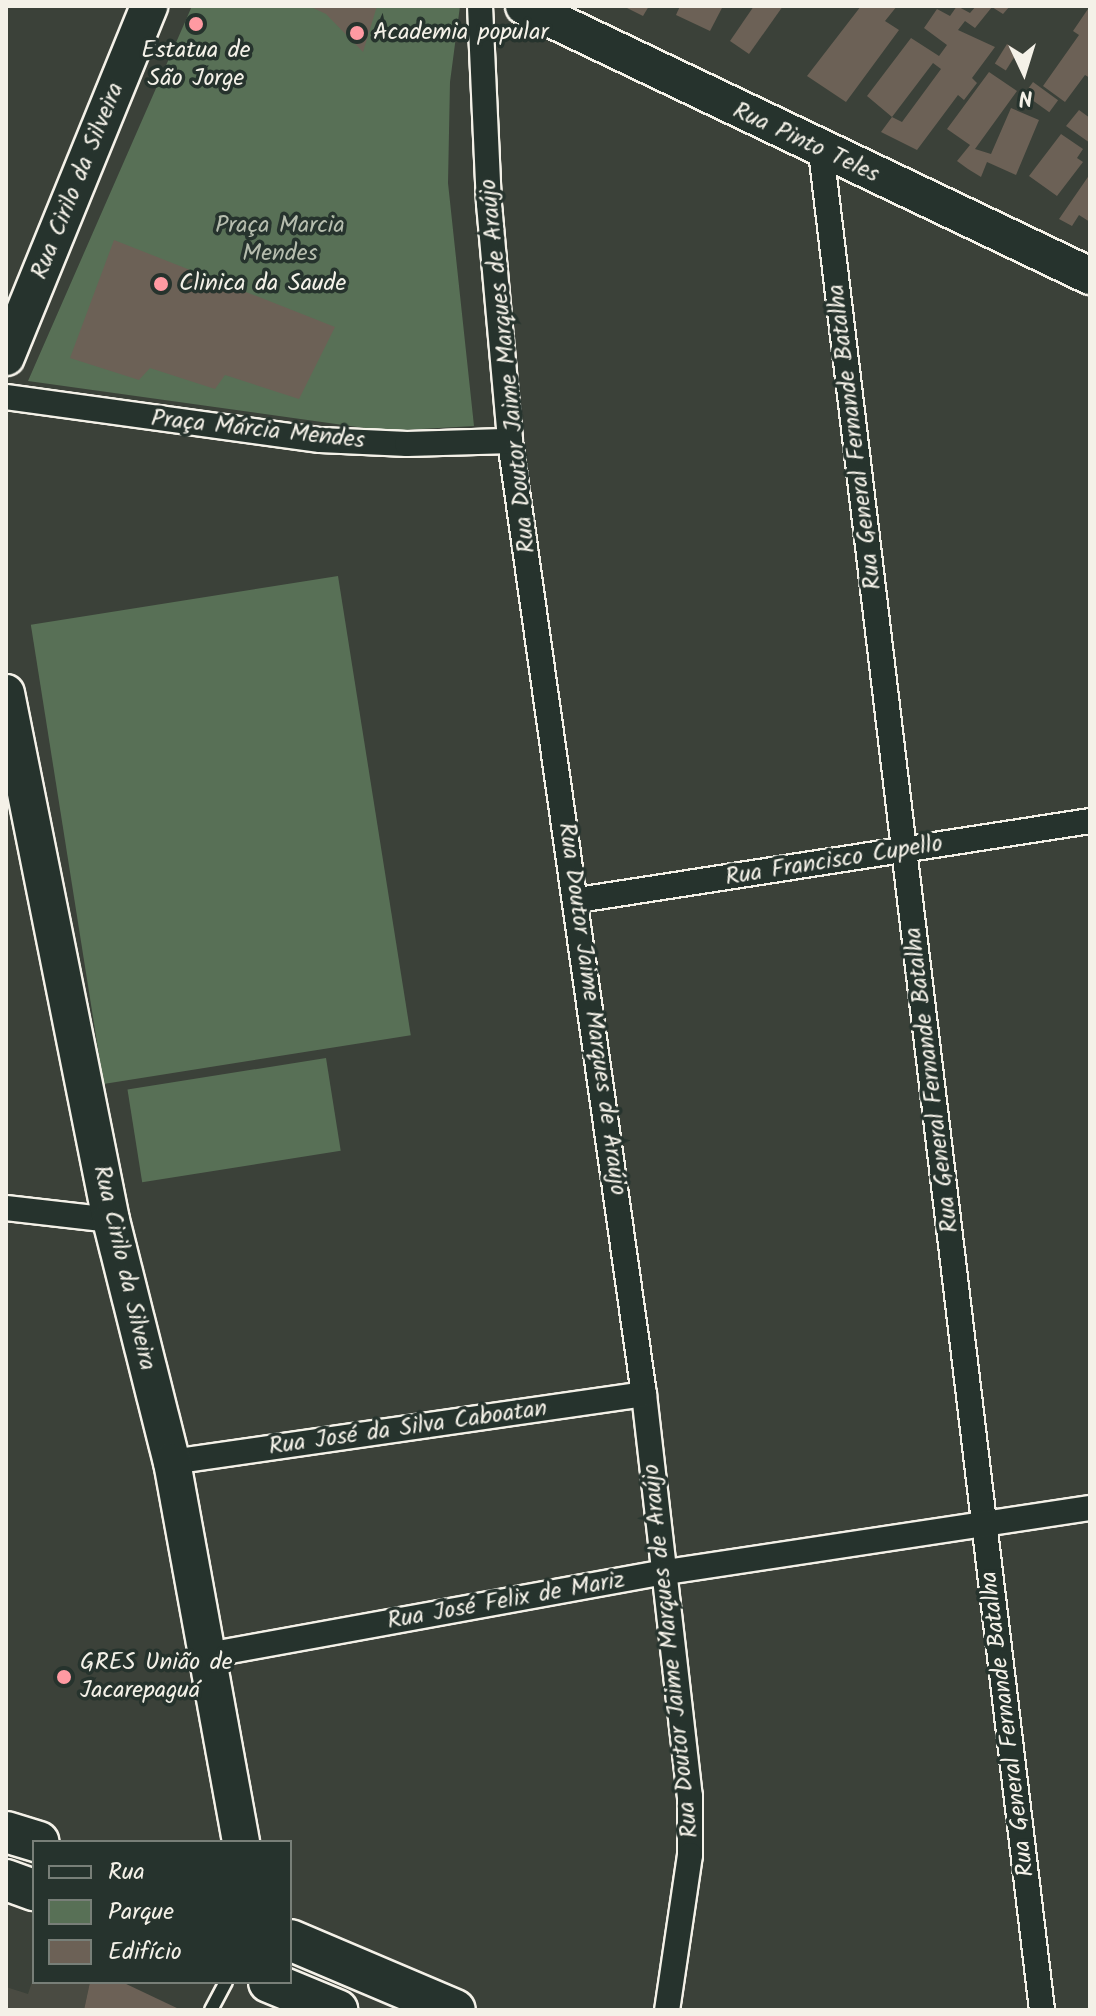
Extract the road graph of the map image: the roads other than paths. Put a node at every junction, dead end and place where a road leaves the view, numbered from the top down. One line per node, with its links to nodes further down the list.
1 (149, 6): 6 (street, Rua Cirilo da Silveira)
2 (480, 6): 8 (street, Rua Doutor Jaime Marques de Araújo)
3 (524, 6): 4 (street, Rua Pinto Teles)
4 (821, 151): 5 (street, Rua Pinto Teles); 11 (street, Rua General Fernande Batalha)
5 (1090, 276)
6 (6, 357)
7 (6, 397): 8 (street, Praça Márcia Mendes)
8 (510, 441): 12 (street, Rua Doutor Jaime Marques de Araújo)
9 (6, 693): 14 (street, Rua Cirilo da Silveira)
10 (1090, 821): 11 (street, Rua Francisco Cupello)
11 (905, 850): 12 (street, Rua Francisco Cupello); 18 (street, Rua General Fernande Batalha)
12 (578, 900): 15 (street, Rua Doutor Jaime Marques de Araújo)
13 (6, 1208): 14 (street)
14 (111, 1220): 16 (street, Rua Cirilo da Silveira)
15 (644, 1394): 16 (street, Rua José da Silva Caboatan); 19 (street, Rua Doutor Jaime Marques de Araújo)
16 (172, 1462): 20 (street, Rua Cirilo da Silveira)
17 (1090, 1508): 18 (street, Rua José Felix de Mariz)
18 (984, 1523): 19 (street, Rua José Felix de Mariz); 33 (street, Rua General Fernande Batalha)
19 (666, 1572): 20 (street, Rua José Felix de Mariz); 32 (street, Rua Doutor Jaime Marques de Araújo)
20 (208, 1655): 23 (street, Rua Cirilo da Silveira)
21 (6, 1832): 22 (main road)
22 (32, 1840)
23 (241, 1840)
24 (6, 1880): 25 (main road)
25 (32, 1889)
26 (292, 1941): 31 (main road)
27 (225, 1984): 29 (lane)
28 (274, 1984): 30 (main road)
29 (211, 2010)
30 (337, 2010)
31 (455, 2010)
32 (667, 2010)
33 (1042, 2010)

